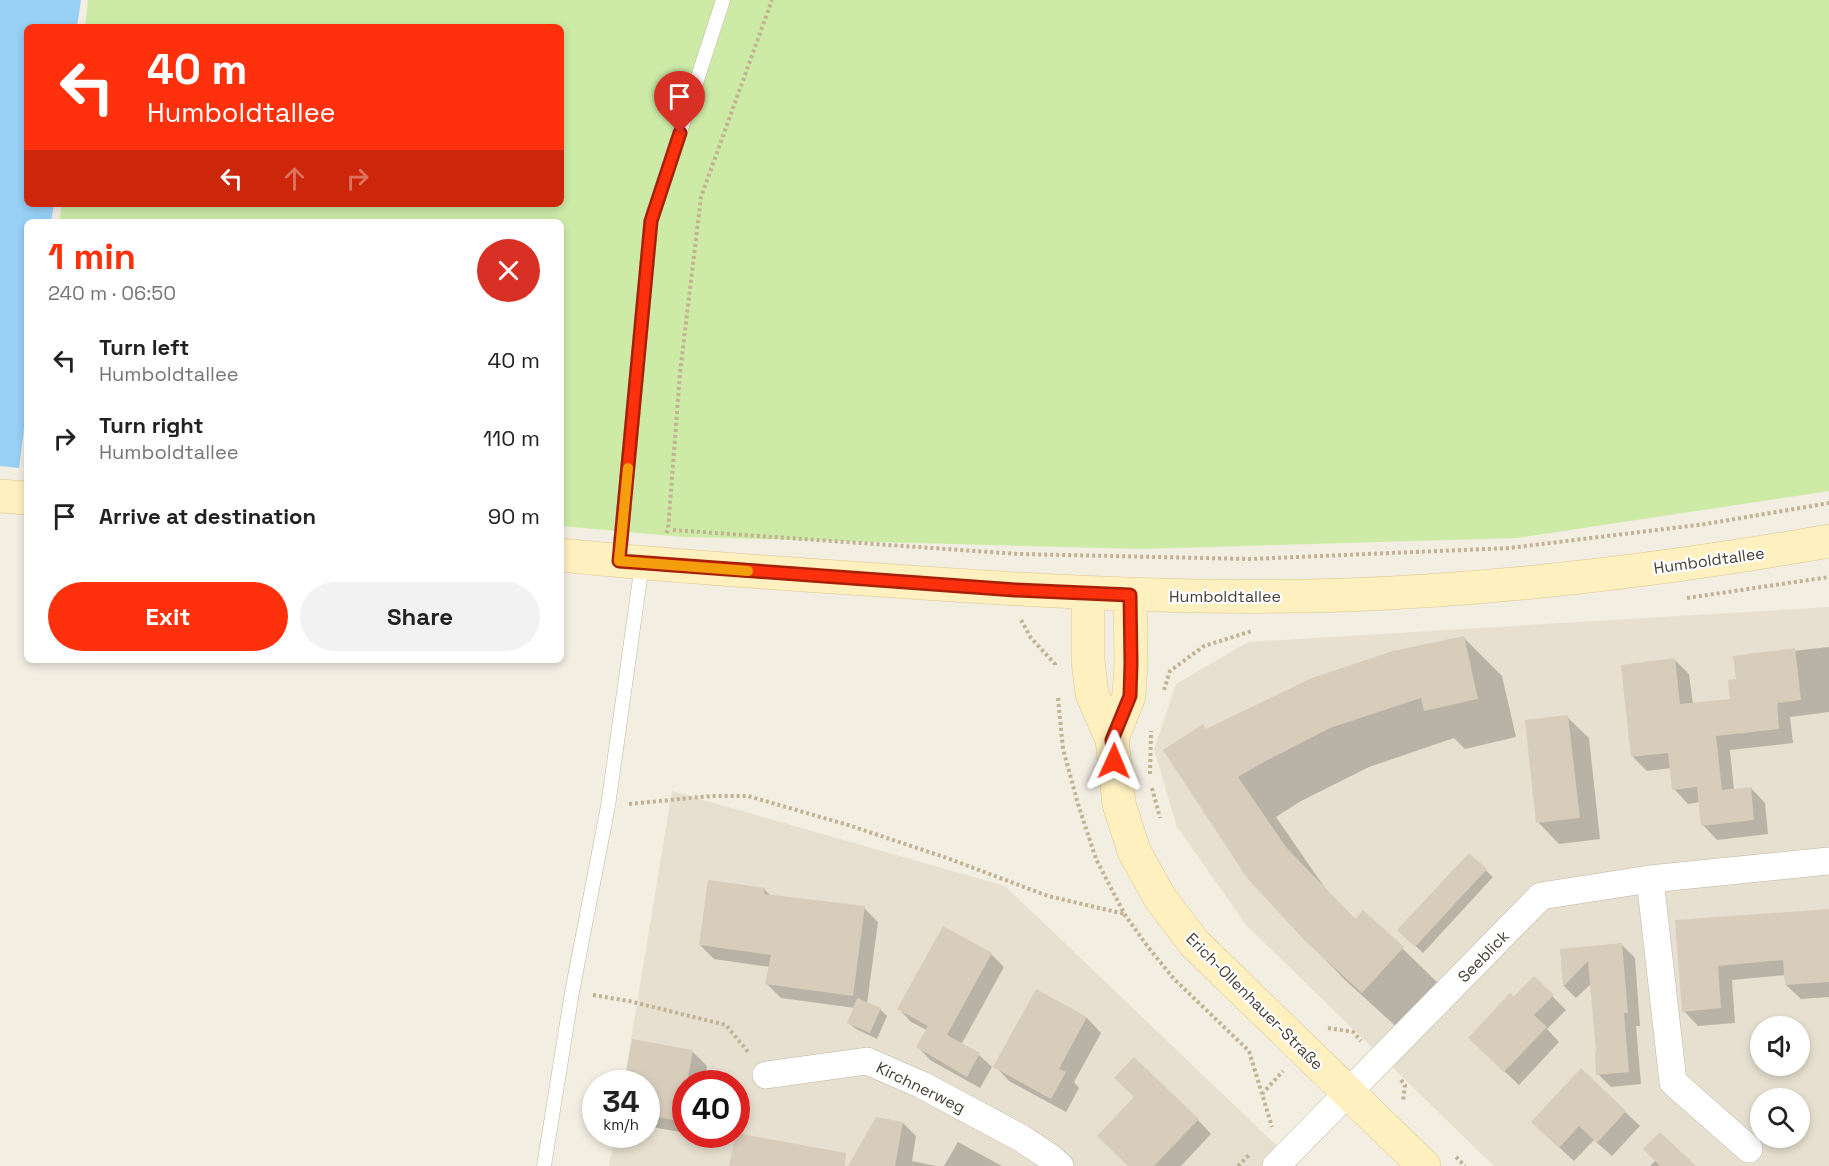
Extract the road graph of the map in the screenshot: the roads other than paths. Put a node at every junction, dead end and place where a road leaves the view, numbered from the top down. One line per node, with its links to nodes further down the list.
1 (723, 0): 6 (lane)
2 (0, 496): 3 (street)
3 (24, 498)
4 (1829, 541): 8 (street, Humboldtallee)
5 (564, 555): 6 (street, Humboldtallee)
6 (631, 562): 7 (street, Humboldtallee); 15 (lane)
7 (1088, 594): 8 (street, Humboldtallee); 9 (street, Erich-Ollenhauer-Straße)
8 (1130, 595): 9 (street, Erich-Ollenhauer-Straße)
9 (1112, 740): 13 (street, Erich-Ollenhauer-Straße)
10 (1829, 861): 11 (street, Seeblick)
11 (1650, 879): 13 (street, Seeblick); 14 (street)
12 (766, 1075): 16 (street, Kirchnerweg)
13 (1347, 1092): 17 (street, Seeblick); 18 (street, Erich-Ollenhauer-Straße)
14 (1749, 1149)
15 (544, 1166)
16 (1060, 1166)
17 (1276, 1166)
18 (1424, 1166)

